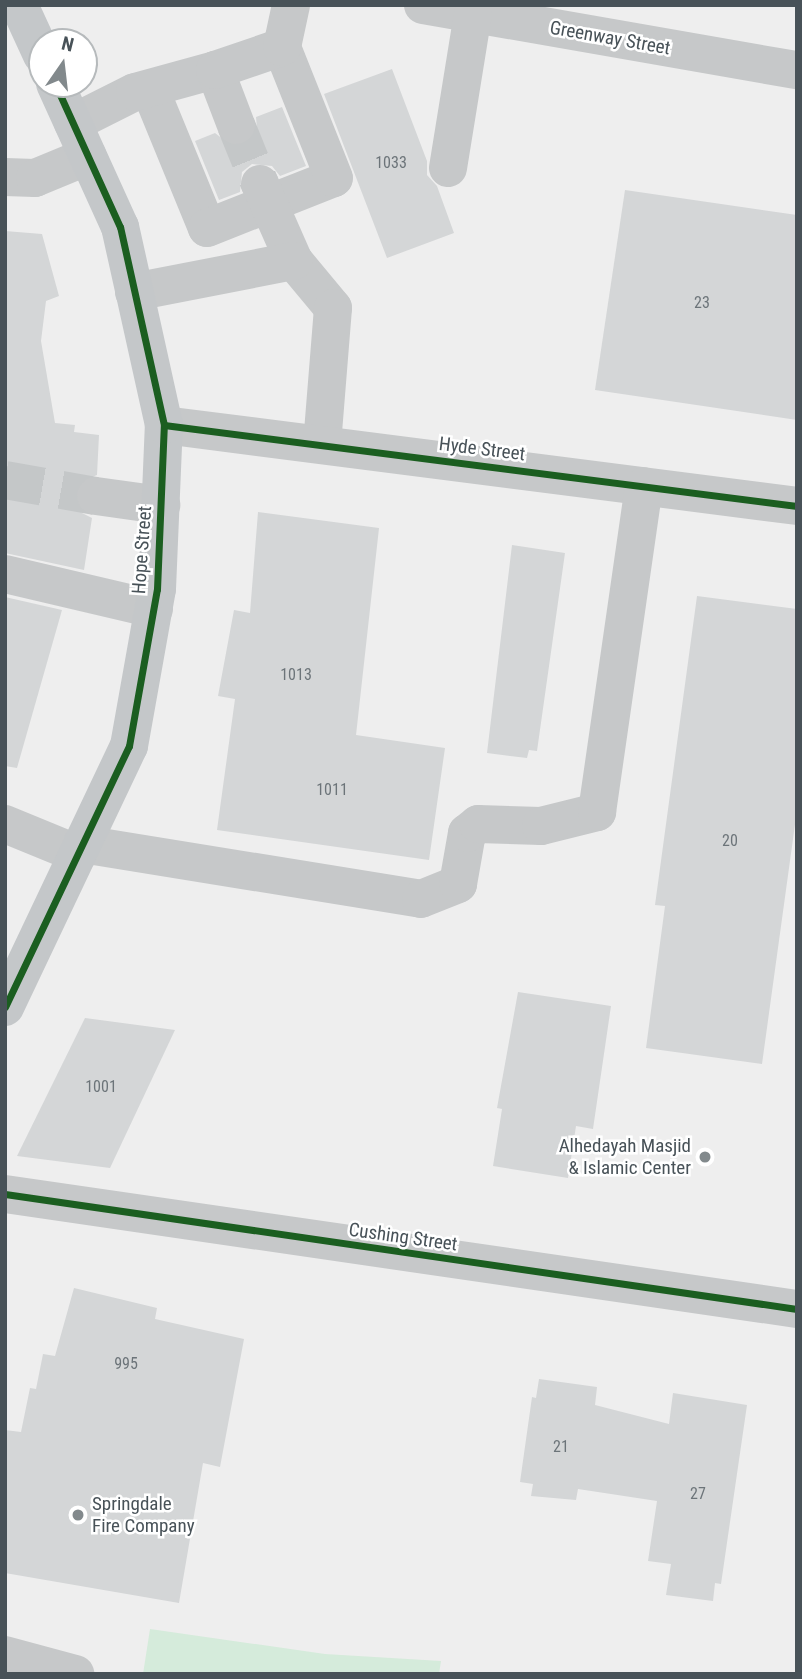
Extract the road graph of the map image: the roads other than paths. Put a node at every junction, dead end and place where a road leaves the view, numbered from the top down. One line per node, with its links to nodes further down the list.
1 (19, 5): 5 (main road)
2 (291, 5): 6 (street)
3 (423, 5): 4 (street, Greenway Street)
4 (473, 14): 8 (street, Greenway Street); 13 (street)
5 (30, 28)
6 (282, 47): 7 (street); 15 (street)
7 (215, 70): 9 (street); 11 (street)
8 (797, 70)
9 (150, 89): 12 (street); 15 (street)
10 (61, 98): 12 (main road, Hope Street)
11 (236, 125)
12 (80, 139): 14 (street); 17 (main road, Hope Street)
13 (449, 168)
14 (5, 177)
15 (265, 194): 16 (street)
16 (294, 261): 17 (street); 19 (street)
17 (134, 292): 18 (main road, Hope Street)
18 (164, 425): 19 (street, Hyde Street); 22 (main road, Hope Street)
19 (322, 445): 20 (street, Hyde Street)
20 (644, 486): 23 (street, Hyde Street); 27 (street)
21 (96, 496): 22 (street)
22 (162, 505): 25 (main road, Hope Street)
23 (797, 506)
24 (5, 574): 25 (street)
25 (154, 608): 27 (main road, Hope Street)
26 (5, 824): 27 (street)
27 (80, 849): 28 (main road, Hope Street)
28 (5, 1007)
29 (5, 1194): 30 (street, Cushing Street)
30 (797, 1309)
31 (5, 1655): 32 (street)
32 (75, 1674)

